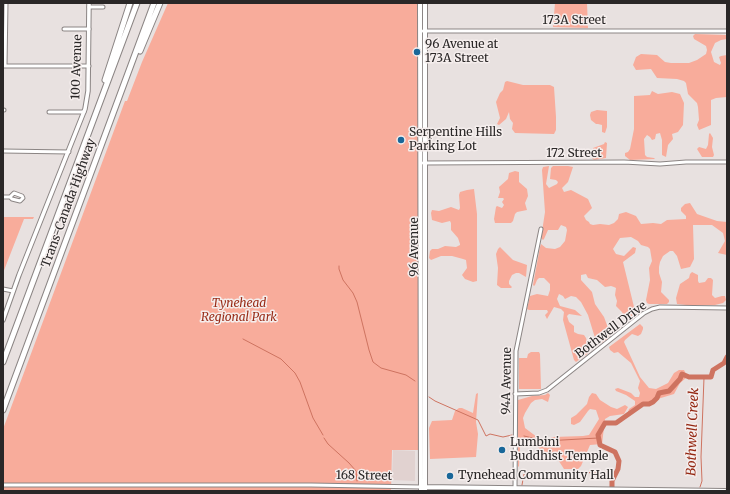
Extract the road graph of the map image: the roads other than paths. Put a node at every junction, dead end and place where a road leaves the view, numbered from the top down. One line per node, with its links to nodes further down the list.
1 (6, 3): 14 (street)
2 (130, 3): 19 (highway)
3 (137, 3): 19 (highway, Trans-Canada Highway)
4 (154, 3): 16 (highway, Trans-Canada Highway)
5 (160, 3): 16 (highway)
6 (420, 3): 12 (main road, 96 Avenue)
7 (425, 3): 12 (main road, 96 Avenue)
8 (89, 5): 9 (street); 11 (street, 100 Avenue)
9 (103, 7)
10 (64, 29): 11 (street)
11 (89, 29): 15 (street, 100 Avenue)
12 (423, 31): 13 (street, 173A Street); 23 (main road, 96 Avenue)
13 (727, 31)
14 (4, 66): 15 (street)
15 (89, 66): 18 (street, 100 Avenue)
16 (124, 84): 33 (highway, Trans-Canada Highway)
17 (49, 112): 18 (street)
18 (84, 112): 21 (street, 100 Avenue)
19 (92, 124): 31 (highway, Trans-Canada Highway)
20 (3, 151): 21 (street)
21 (69, 152): 28 (street, 100 Avenue)
22 (727, 162): 23 (street, 172 Street)
23 (423, 163): 35 (main road, 96 Avenue)
24 (3, 197): 25 (street)
25 (10, 197)
26 (541, 229): 32 (street, 94A Avenue)
27 (3, 289): 28 (street)
28 (13, 291): 30 (street, 100 Avenue)
29 (727, 308): 32 (street, Bothwell Drive)
30 (3, 320)
31 (3, 362)
32 (515, 394): 36 (street, 94A Avenue)
33 (3, 410)
34 (3, 485): 35 (street, 168 Street)
35 (423, 489): 36 (main road, 168 Street)
36 (515, 489): 37 (main road, 168 Street)
37 (714, 491): 38 (main road, 168 Street)
38 (725, 491)

